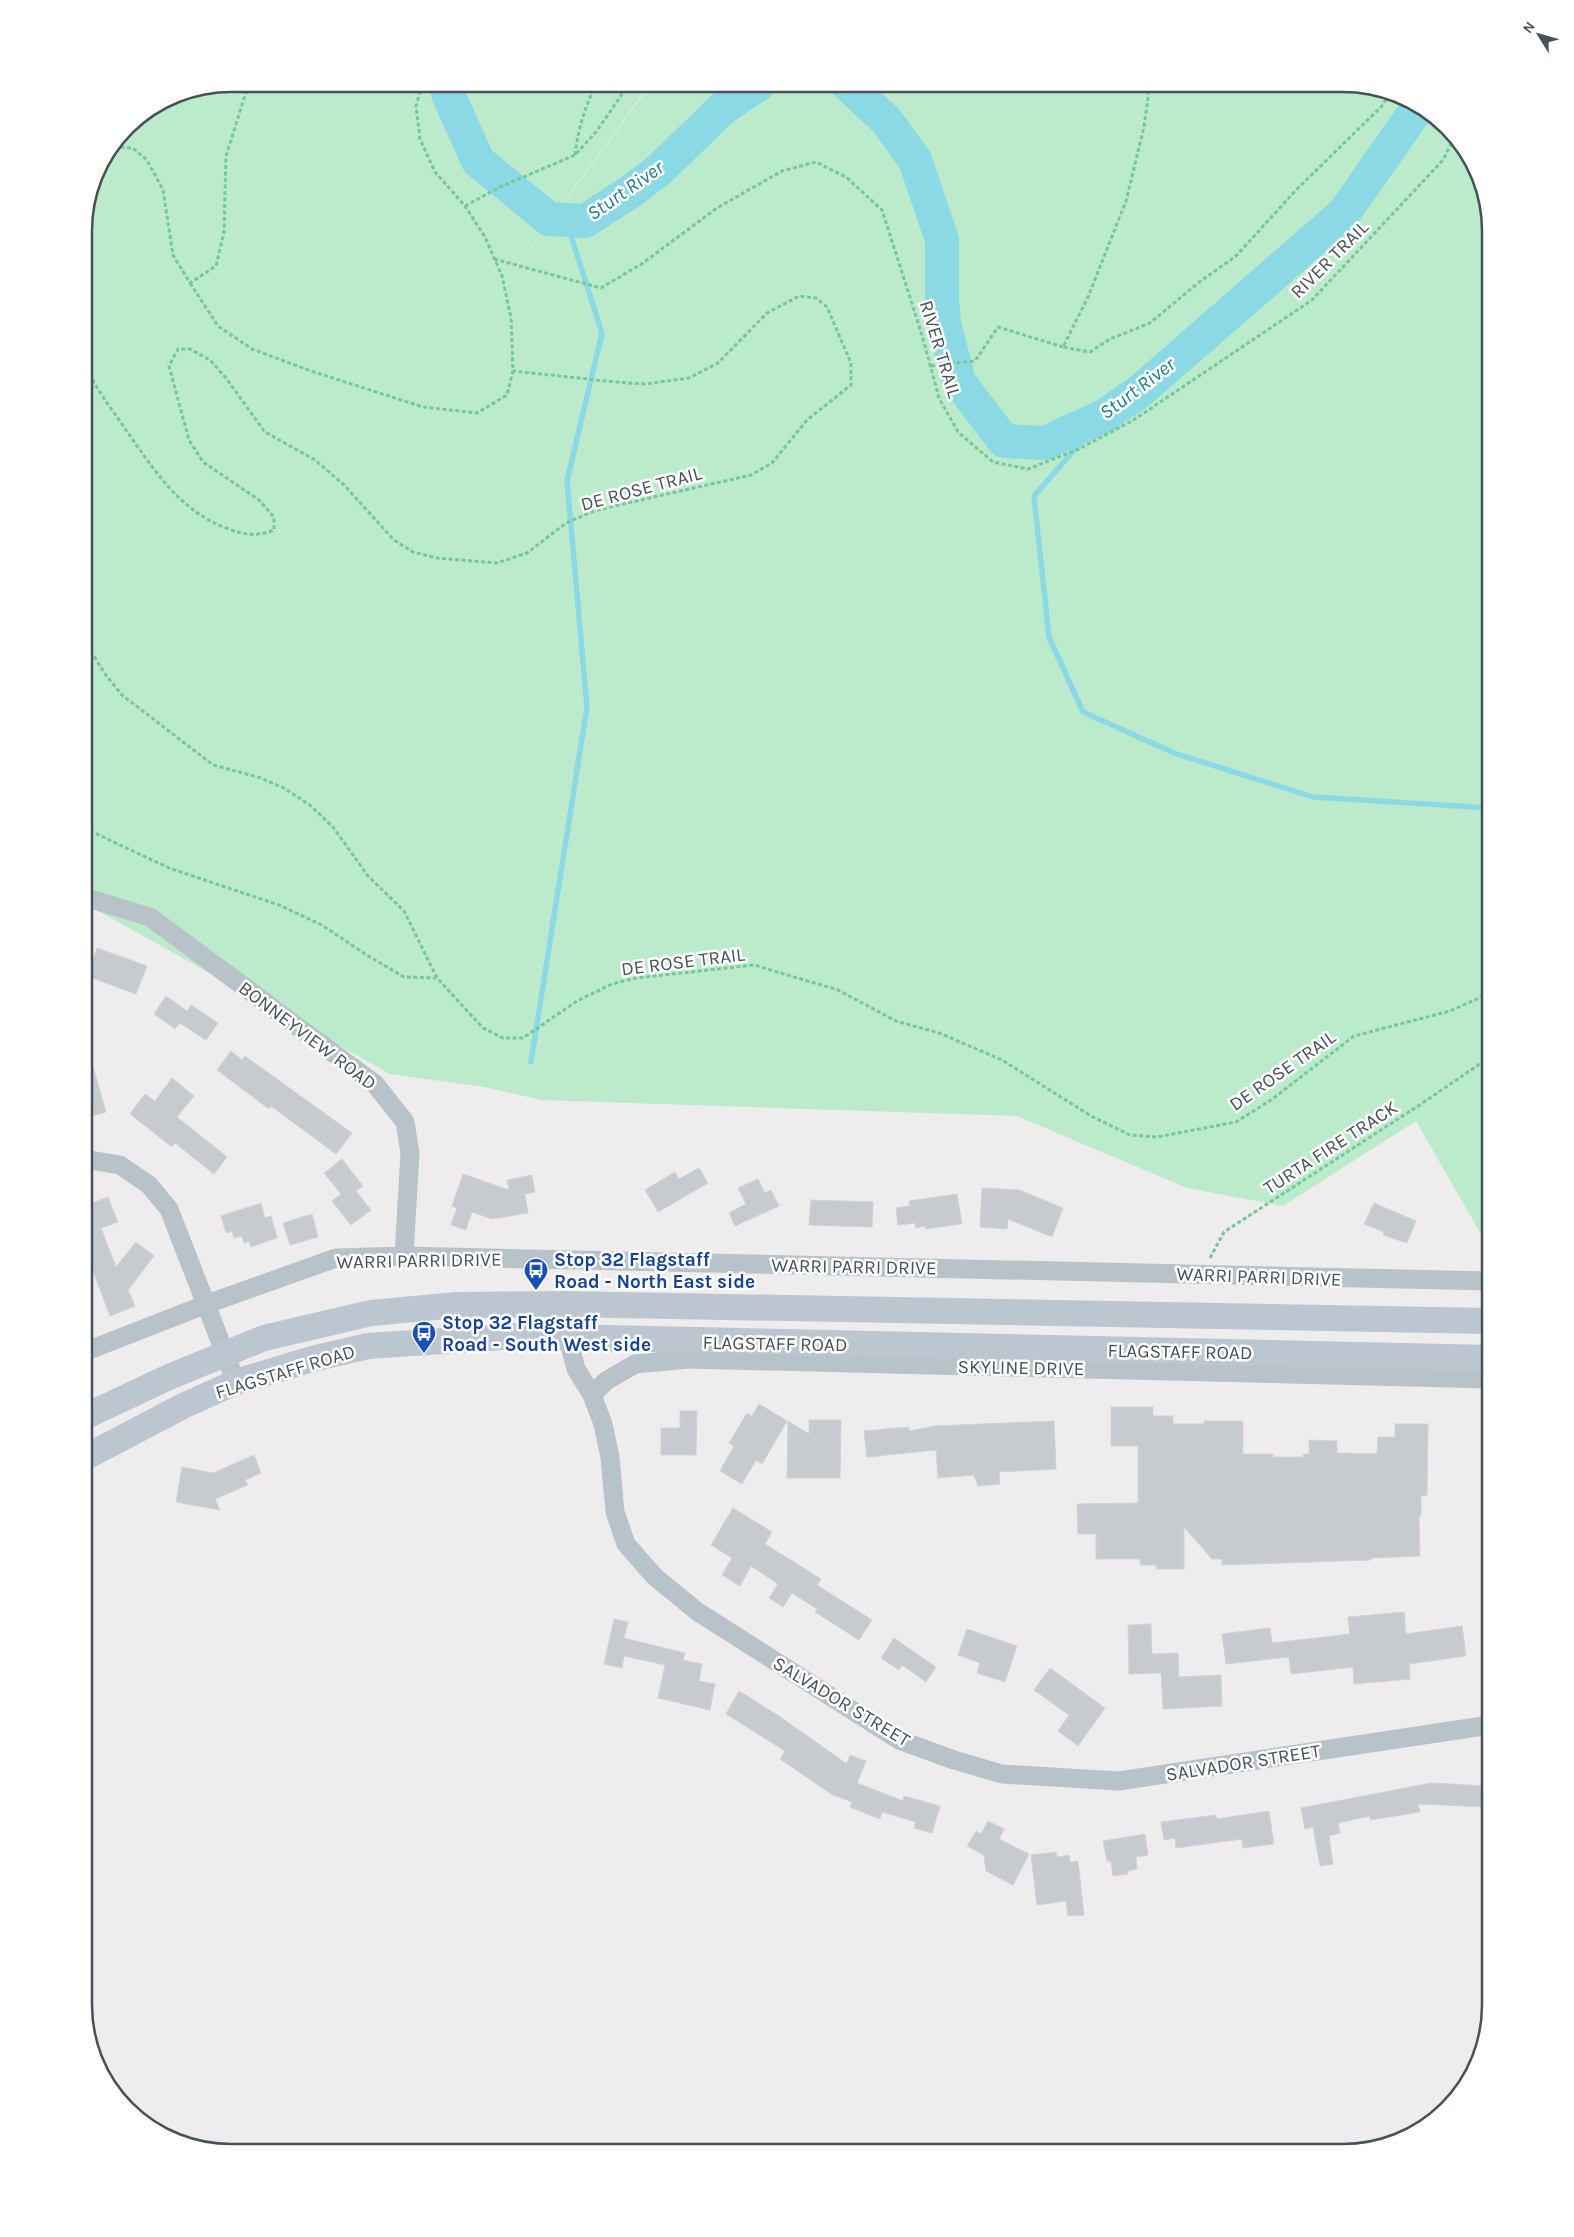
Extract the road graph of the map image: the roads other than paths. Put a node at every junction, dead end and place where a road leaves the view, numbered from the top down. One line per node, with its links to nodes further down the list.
1 (93, 900): 3 (street, BONNEYVIEW ROAD)
2 (92, 1160): 5 (street)
3 (404, 1256): 4 (street, WARRI PARRI DRIVE); 5 (street, WARRI PARRI DRIVE)
4 (1482, 1281)
5 (207, 1304): 9 (street, WARRI PARRI DRIVE); 10 (street)
6 (565, 1304): 7 (main road, FLAGSTAFF ROAD); 8 (street, SALVADOR STREET); 10 (main road, FLAGSTAFF ROAD)
7 (1482, 1321)
8 (568, 1338): 11 (main road, FLAGSTAFF ROAD); 13 (main road, FLAGSTAFF ROAD); 14 (street, SALVADOR STREET)
9 (92, 1349)
10 (225, 1353): 13 (street); 15 (main road, FLAGSTAFF ROAD)
11 (1482, 1358)
12 (1482, 1379): 14 (street, SKYLINE DRIVE)
13 (236, 1382): 16 (main road, FLAGSTAFF ROAD)
14 (592, 1395): 17 (street, SALVADOR STREET)
15 (92, 1413)
16 (92, 1454)
17 (1482, 1726)

